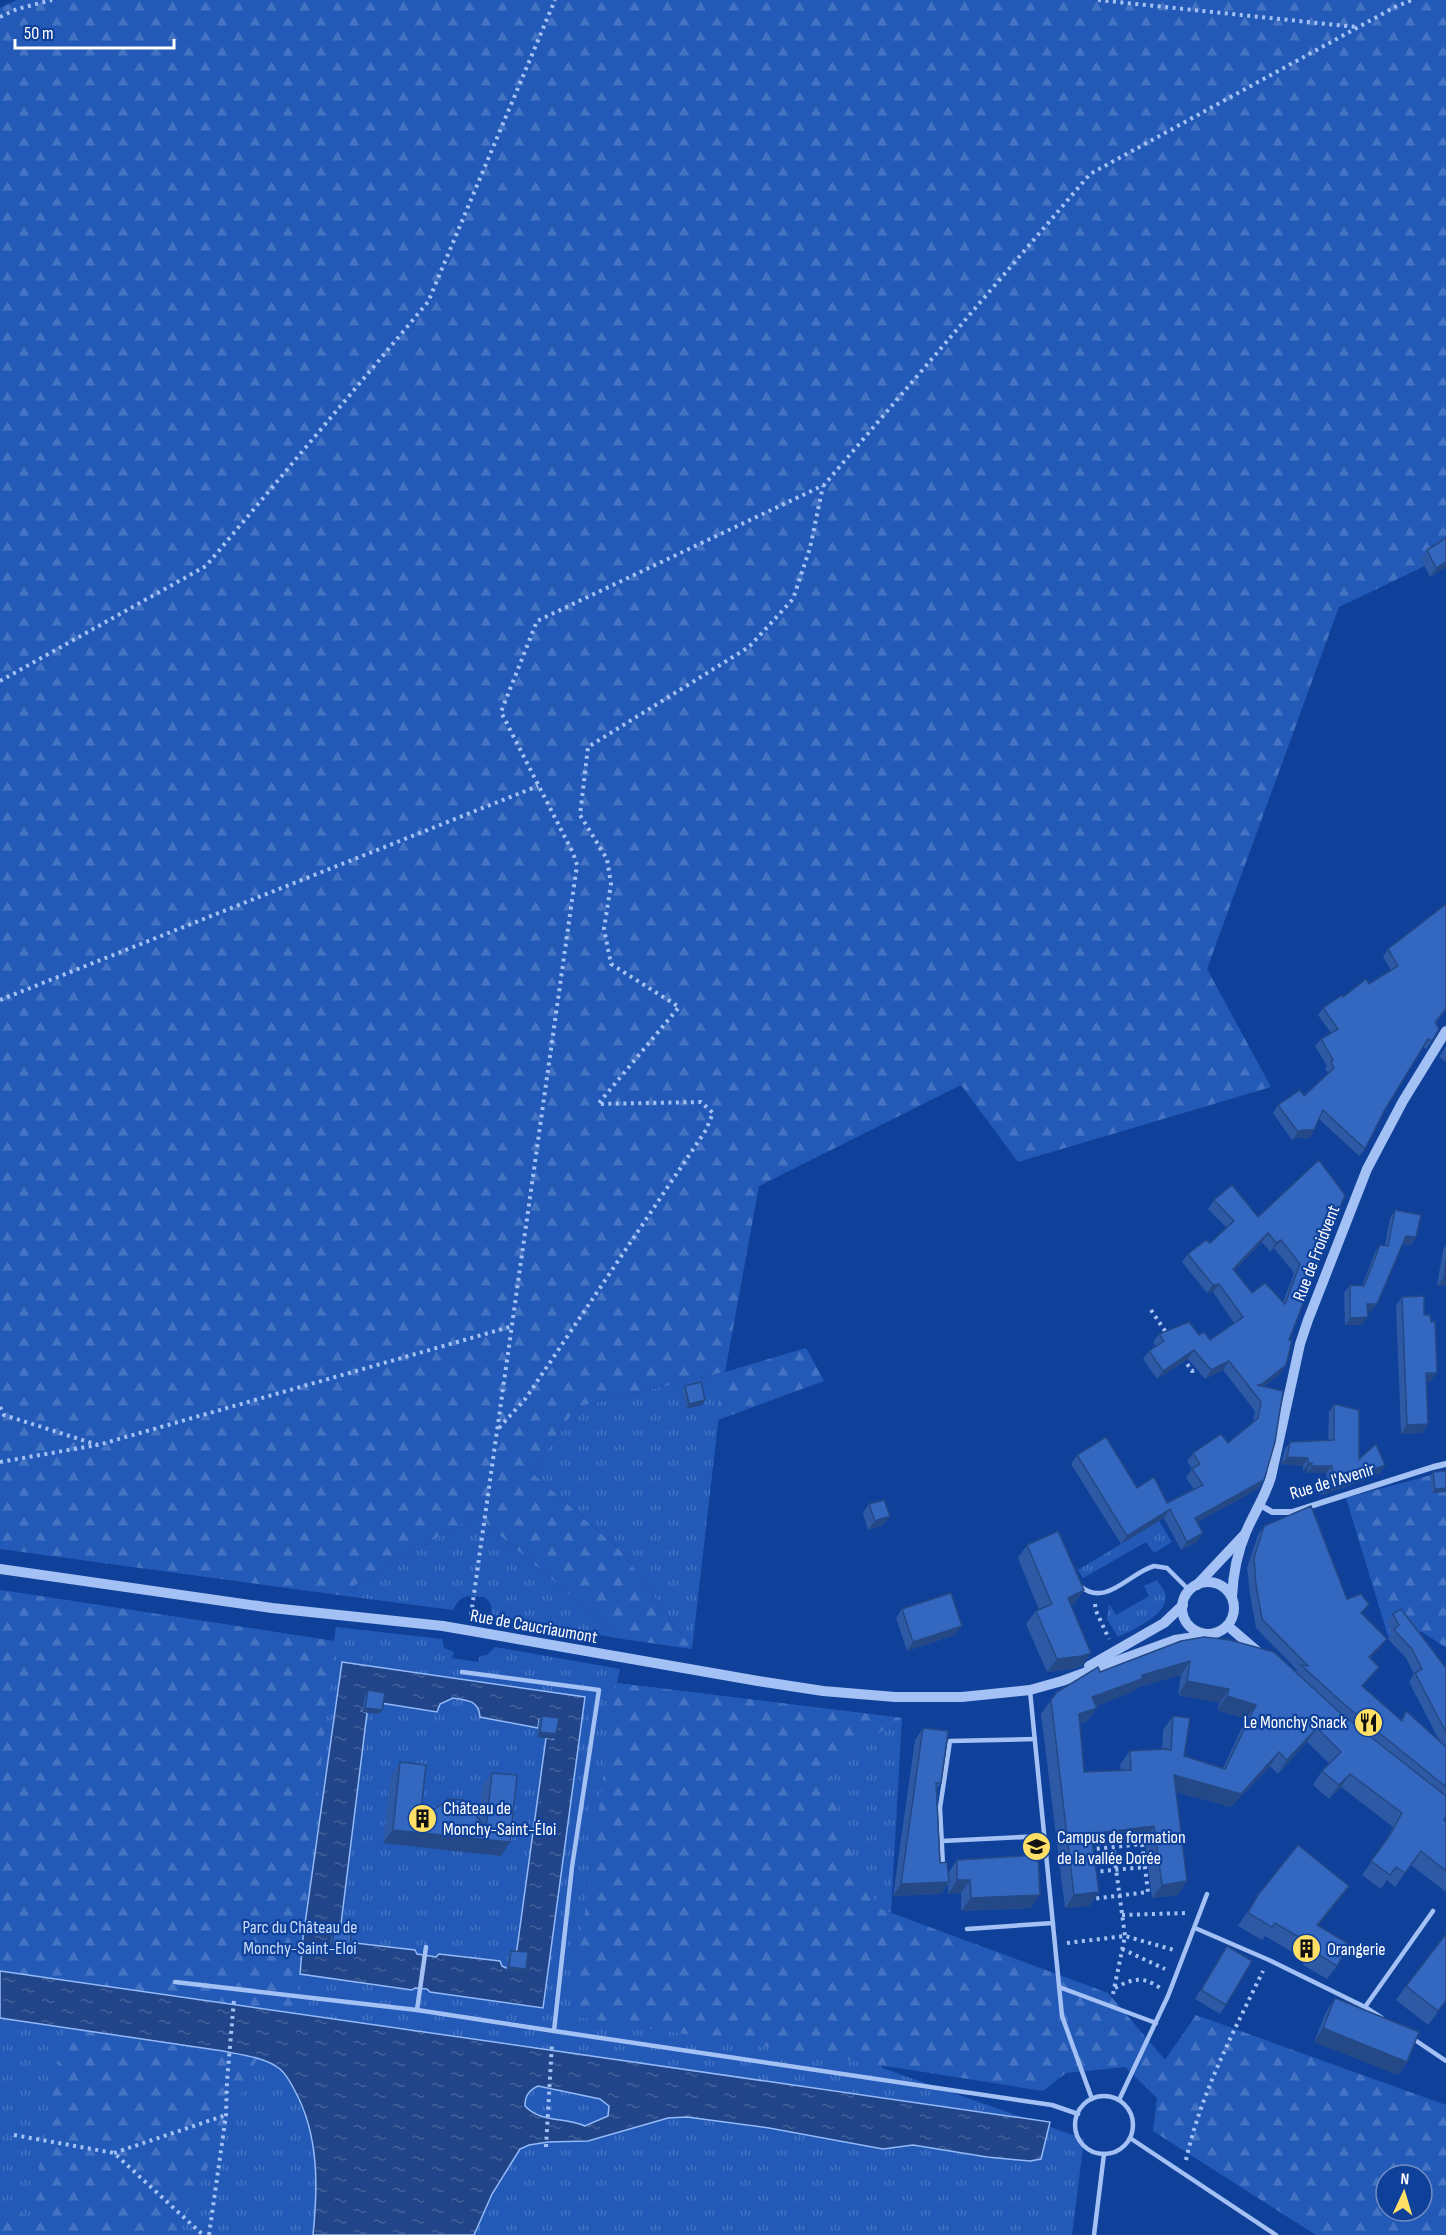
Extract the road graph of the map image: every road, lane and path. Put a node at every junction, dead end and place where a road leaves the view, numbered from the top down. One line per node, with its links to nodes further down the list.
1 (52, 0): 5 (path)
2 (555, 0): 8 (path)
3 (1098, 0): 6 (path)
4 (1412, 0): 6 (path)
5 (0, 18)
6 (1358, 27): 7 (path)
7 (824, 485): 9 (path); 18 (path)
8 (0, 681)
9 (538, 786): 10 (path); 13 (path)
10 (0, 1000)
11 (1446, 1031): 22 (street, Rue de Froidvent)
12 (1151, 1310): 14 (path)
13 (513, 1326): 18 (path); 19 (path)
14 (1168, 1336)
15 (1180, 1354): 16 (path)
16 (1211, 1363)
17 (0, 1407): 19 (path)
18 (498, 1429): 31 (path)
19 (99, 1445): 20 (path)
20 (0, 1462)
21 (1446, 1464): 22 (street, Rue de l'Avenir)
22 (1260, 1505): 23 (street)
23 (1245, 1534): 26 (street); 28 (street)
24 (0, 1569): 31 (street, Rue de Caucriaumont)
25 (1074, 1580): 27 (lane)
26 (1193, 1588): 27 (lane); 28 (street); 29 (street)
27 (1094, 1595): 33 (path)
28 (1232, 1597): 30 (street)
29 (1182, 1605): 32 (street); 33 (street)
30 (1228, 1626): 32 (street); 34 (street)
31 (469, 1631): 37 (street, Rue de Caucriaumont)
32 (1208, 1635): 36 (street)
33 (1114, 1651): 36 (street)
34 (1272, 1663)
35 (462, 1672): 69 (lane)
36 (1062, 1681): 37 (street, Rue de Caucriaumont)
37 (1030, 1690): 38 (lane)
38 (1035, 1738): 39 (lane); 40 (lane)
39 (1044, 1836): 40 (lane); 51 (lane)
40 (942, 1841): 44 (lane)
41 (1113, 1847): 42 (path); 43 (path); 45 (path)
42 (1144, 1867): 43 (path); 47 (path)
43 (1116, 1870): 45 (path); 47 (path)
44 (943, 1871)
45 (1089, 1873): 47 (path)
46 (1207, 1894): 49 (lane)
47 (1120, 1896): 50 (path)
48 (1433, 1911): 65 (lane)
49 (1200, 1912): 50 (path); 52 (lane)
50 (1122, 1915): 54 (path)
51 (1053, 1923): 53 (lane); 55 (lane)
52 (1195, 1928): 58 (lane); 59 (lane)
53 (967, 1929)
54 (1125, 1936): 55 (path); 57 (path); 58 (path)
55 (1055, 1944): 62 (lane)
56 (426, 1947): 66 (lane)
57 (1122, 1949): 60 (path); 63 (path)
58 (1185, 1954): 60 (lane)
59 (1269, 1960): 65 (lane); 82 (path)
60 (1177, 1974): 63 (lane)
61 (175, 1982): 66 (lane)
62 (1059, 1987): 67 (lane); 73 (lane)
63 (1168, 1996): 67 (lane)
64 (234, 2001): 76 (path)
65 (1365, 2007): 68 (lane)
66 (417, 2010): 69 (lane)
67 (1156, 2023): 74 (lane)
68 (1392, 2025)
69 (554, 2031): 75 (lane)
70 (1410, 2037): 72 (lane)
71 (552, 2047): 79 (path)
72 (1446, 2061)
73 (1092, 2099): 74 (lane); 75 (lane)
74 (1119, 2100): 78 (lane)
75 (1077, 2114): 81 (lane)
76 (226, 2115): 80 (path); 84 (path)
77 (14, 2135): 80 (path)
78 (1130, 2138): 81 (lane); 82 (lane)
79 (546, 2148)
80 (114, 2153): 83 (path)
81 (1104, 2154): 85 (lane)
82 (1183, 2173): 86 (lane)
83 (203, 2235)
84 (209, 2235)
85 (1094, 2235)
86 (1276, 2235)

